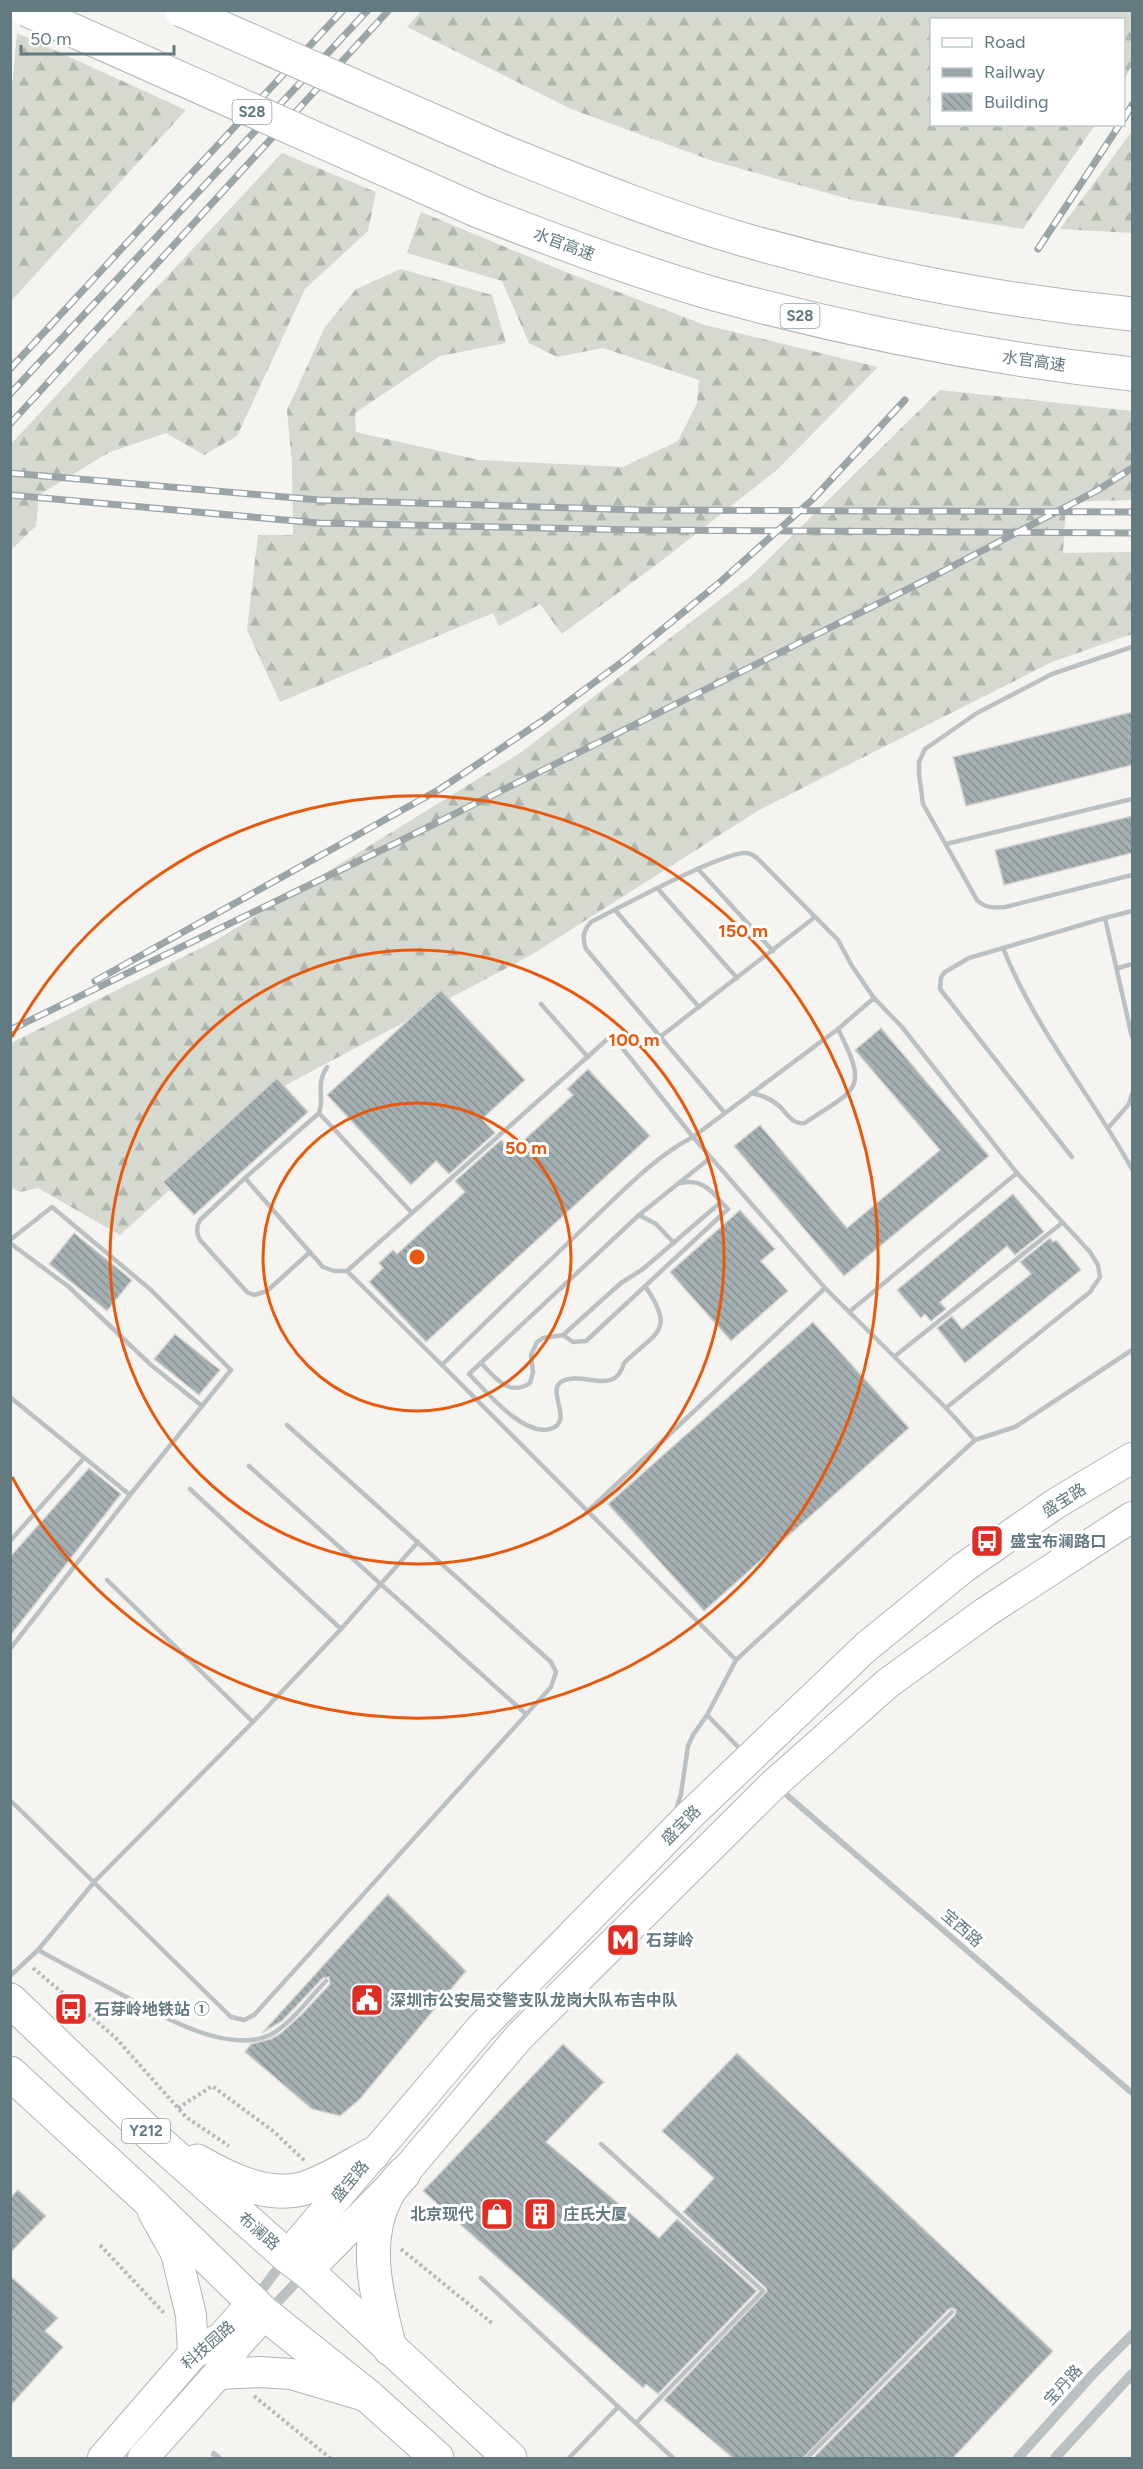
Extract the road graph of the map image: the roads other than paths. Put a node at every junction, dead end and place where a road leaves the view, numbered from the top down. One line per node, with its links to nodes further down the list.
1 (27, 10): 4 (main road, 水官高速 / S28, bridge)
2 (181, 10): 3 (main road, bridge)
3 (1132, 314)
4 (1132, 374)
5 (1132, 647): 7 (lane)
6 (1132, 799): 7 (lane)
7 (946, 844): 9 (lane)
8 (698, 869): 10 (lane); 13 (lane); 16 (lane)
9 (1132, 875)
10 (658, 889): 11 (lane); 19 (lane)
11 (615, 910): 22 (lane); 26 (lane)
12 (1132, 911): 14 (lane)
13 (815, 916): 16 (lane); 20 (lane)
14 (1105, 918): 15 (lane); 18 (lane)
15 (1003, 948): 34 (lane); 36 (lane)
16 (773, 951): 19 (lane)
17 (1132, 964): 18 (lane)
18 (1118, 968): 23 (lane)
19 (737, 978): 22 (lane)
20 (874, 998): 24 (lane); 39 (lane)
21 (541, 1004): 27 (lane)
22 (699, 1007): 26 (lane)
23 (1130, 1009): 25 (lane)
24 (838, 1029): 29 (lane); 29 (lane)
25 (1132, 1036)
26 (660, 1037): 32 (lane)
27 (588, 1057): 35 (lane); 43 (lane)
28 (327, 1067): 33 (lane)
29 (751, 1093): 32 (lane)
30 (1132, 1094): 31 (lane)
31 (1131, 1104): 34 (lane)
32 (724, 1112): 35 (lane)
33 (319, 1113): 40 (lane); 43 (lane)
34 (1109, 1127): 38 (lane)
35 (693, 1137): 37 (lane); 57 (lane)
36 (1072, 1157)
37 (710, 1158): 41 (lane); 51 (lane)
38 (1132, 1169)
39 (1017, 1173): 45 (lane); 52 (lane)
40 (245, 1178): 48 (lane); 48 (lane)
41 (678, 1184): 42 (lane); 44 (lane)
42 (721, 1202): 47 (lane); 50 (lane)
43 (411, 1214): 49 (lane)
44 (639, 1215): 47 (lane); 56 (lane)
45 (1062, 1223): 55 (lane); 60 (lane)
46 (10, 1241): 59 (lane); 59 (lane)
47 (674, 1243): 53 (lane)
48 (309, 1252): 49 (lane)
49 (347, 1271): 57 (lane)
50 (645, 1286): 53 (lane); 56 (lane)
51 (825, 1288): 52 (lane); 68 (lane)
52 (849, 1312): 55 (lane)
53 (563, 1335): 56 (lane)
54 (1132, 1350): 62 (lane)
55 (895, 1356): 60 (lane)
56 (481, 1363)
57 (442, 1365): 68 (lane)
58 (10, 1397): 63 (lane)
59 (202, 1406): 67 (lane)
60 (946, 1408): 62 (lane)
61 (287, 1425): 71 (lane)
62 (975, 1440): 76 (lane)
63 (84, 1458): 67 (lane); 70 (lane)
64 (1132, 1458): 80 (main road, 盛宝路)
65 (249, 1466): 73 (lane)
66 (190, 1489): 74 (lane)
67 (130, 1495): 75 (lane)
68 (587, 1512): 76 (lane)
69 (1132, 1517): 80 (main road, 盛宝路)
70 (10, 1541)
71 (417, 1542): 73 (lane); 77 (lane)
72 (107, 1580): 79 (lane)
73 (381, 1584): 74 (lane); 77 (lane)
74 (341, 1629): 79 (lane)
75 (10, 1649)
76 (736, 1660): 78 (lane)
77 (526, 1713): 83 (lane)
78 (707, 1714): 80 (lane); 82 (lane)
79 (253, 1722): 83 (lane)
80 (762, 1772): 82 (main road, 盛宝路); 89 (street, 宝西路); 93 (main road, 盛宝路)
81 (10, 1800): 83 (lane)
82 (665, 1840): 92 (main road, 盛宝路)
83 (95, 1881): 84 (lane)
84 (38, 1950): 85 (lane); 86 (lane)
85 (10, 1976)
86 (326, 1981)
87 (10, 2000): 90 (main road, 布澜路 / Y212)
88 (10, 2073): 95 (main road, Y212)
89 (1132, 2093)
90 (151, 2135): 92 (main road); 94 (main road, 布澜路 / Y212)
91 (601, 2145): 107 (lane)
92 (373, 2154): 96 (main road, 盛宝路)
93 (404, 2173): 96 (main road, 盛宝路); 101 (main road)
94 (203, 2182): 95 (main road); 96 (main road, 布澜路 / Y212)
95 (156, 2208): 98 (main road, Y212); 102 (main road)
96 (297, 2263): 98 (street, 科技园路); 98 (street, 科技园路); 101 (main road, 布澜路 / Y212)
97 (481, 2278): 106 (lane)
98 (259, 2308): 102 (main road, 科技园路); 103 (main road, 科技园路); 105 (main road, Y212)
99 (952, 2312): 114 (lane)
100 (1132, 2336): 115 (street, 宝丹路)
101 (390, 2349): 111 (main road, 布澜路 / Y212)
102 (193, 2354): 108 (main road, 科技园路)
103 (218, 2374): 105 (main road); 109 (main road, 科技园路)
104 (1132, 2374): 116 (street)
105 (369, 2397): 110 (main road, Y212)
106 (618, 2408): 107 (lane); 112 (lane)
107 (636, 2423): 113 (lane)
108 (103, 2458)
109 (142, 2458)
110 (437, 2458)
111 (510, 2458)
112 (569, 2458)
113 (673, 2458)
114 (807, 2458)
115 (1018, 2458)
116 (1055, 2458)

